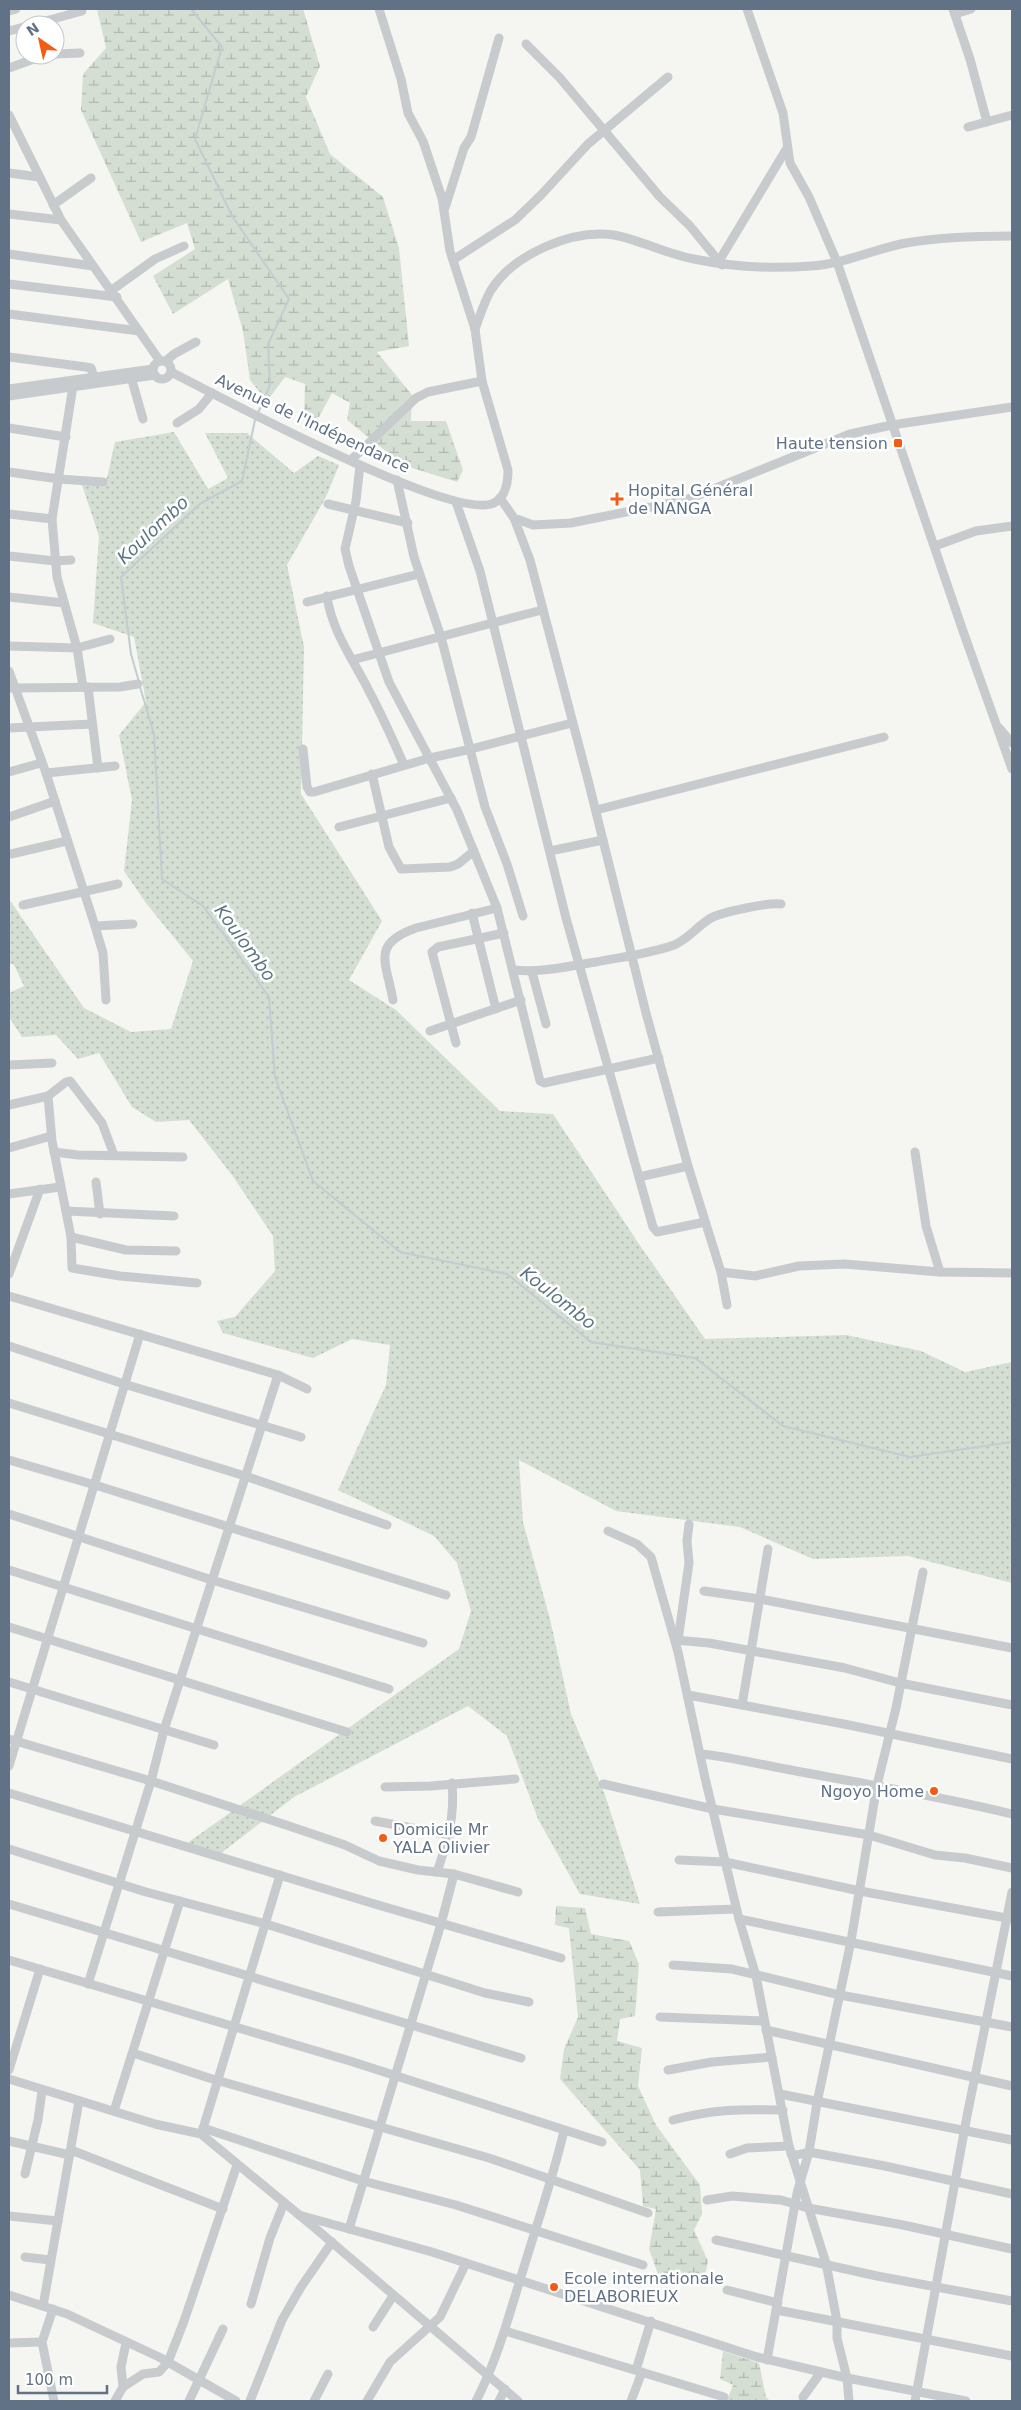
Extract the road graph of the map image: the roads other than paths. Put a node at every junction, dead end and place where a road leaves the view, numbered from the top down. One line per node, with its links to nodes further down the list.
1 (16, 9): 5 (street)
2 (379, 9): 25 (street)
3 (748, 9): 20 (street)
4 (971, 9): 7 (street)
5 (9, 11)
6 (82, 11): 8 (street)
7 (954, 11): 16 (street)
8 (9, 31)
9 (499, 38): 25 (street)
10 (526, 44): 18 (street)
11 (80, 53): 12 (street)
12 (65, 54)
13 (668, 77): 18 (street)
14 (9, 115): 19 (street)
15 (1012, 115): 16 (street)
16 (987, 122): 17 (street)
17 (968, 127)
18 (606, 131): 31 (street); 33 (street)
19 (13, 133): 22 (street)
20 (787, 148): 32 (street); 33 (street)
21 (9, 173): 22 (street)
22 (39, 176): 24 (street)
23 (91, 178): 24 (street)
24 (53, 205): 27 (street)
25 (444, 211): 31 (street)
26 (9, 214): 27 (street)
27 (61, 220): 34 (street)
28 (1012, 236): 32 (street)
29 (184, 246): 36 (street)
30 (9, 254): 34 (street)
31 (453, 260): 38 (street)
32 (837, 262): 33 (street); 55 (street)
33 (720, 263): 38 (street)
34 (93, 266): 36 (street)
35 (9, 284): 36 (street)
36 (114, 294): 39 (street)
37 (9, 314): 39 (street)
38 (475, 329): 47 (street)
39 (139, 331): 42 (street)
40 (196, 342): 42 (street)
41 (9, 357): 45 (street)
42 (163, 361): 43 (street); 44 (street)
43 (154, 372): 44 (street); 45 (street); 46 (street)
44 (171, 372): 50 (street, Avenue de l'Indépendance)
45 (94, 376): 49 (street)
46 (131, 377): 48 (street); 53 (street)
47 (482, 381): 58 (street); 64 (street)
48 (73, 386): 51 (street); 57 (street)
49 (9, 389)
50 (212, 393): 54 (street); 58 (street, Avenue de l'Indépendance)
51 (9, 396)
52 (1012, 407): 55 (street)
53 (143, 419)
54 (177, 423)
55 (892, 425): 69 (street); 73 (street)
56 (9, 428): 57 (street)
57 (66, 437): 61 (street)
58 (351, 460): 59 (street, Avenue de l'Indépendance)
59 (360, 464): 62 (street, Avenue de l'Indépendance); 67 (street)
60 (9, 472): 61 (street)
61 (59, 479): 63 (street); 70 (street)
62 (397, 480): 65 (street, Avenue de l'Indépendance); 71 (street)
63 (103, 482)
64 (500, 498): 65 (street, Avenue de l'Indépendance); 69 (street)
65 (456, 502): 84 (street)
66 (328, 504): 67 (street)
67 (354, 508): 71 (street); 78 (street)
68 (9, 514): 70 (street)
69 (514, 518): 83 (street)
70 (52, 519): 76 (street)
71 (408, 523): 77 (street)
72 (1012, 526): 73 (street)
73 (935, 546): 97 (street)
74 (9, 556): 76 (street)
75 (71, 560): 76 (street)
76 (55, 561): 81 (street)
77 (419, 574): 78 (street); 85 (street)
78 (356, 589): 80 (street); 89 (street)
79 (9, 596): 81 (street)
80 (327, 596): 82 (street); 90 (street)
81 (64, 602): 88 (street)
82 (307, 602)
83 (542, 610): 84 (street); 95 (street)
84 (493, 623): 85 (street); 100 (street)
85 (441, 637): 89 (street); 104 (street)
86 (110, 639): 88 (street)
87 (9, 646): 88 (street)
88 (77, 648): 93 (street)
89 (379, 654): 90 (street); 105 (street)
90 (352, 660): 107 (street)
91 (9, 671): 94 (street)
92 (138, 684): 93 (street)
93 (85, 687): 94 (street); 96 (street)
94 (12, 688): 99 (street)
95 (572, 723): 100 (street); 116 (street)
96 (92, 724): 99 (street); 109 (street)
97 (996, 725): 102 (street); 110 (street)
98 (9, 728): 99 (street)
99 (29, 728): 106 (street)
100 (521, 735): 104 (street); 122 (street)
101 (884, 737): 116 (street)
102 (1012, 743)
103 (303, 749): 113 (street)
104 (471, 750): 105 (street); 131 (street)
105 (430, 758): 107 (street); 114 (street)
106 (41, 763): 111 (street); 112 (street)
107 (404, 765): 113 (street)
108 (115, 766): 109 (street)
109 (98, 768): 112 (street)
110 (1012, 769)
111 (9, 772)
112 (46, 773): 115 (street)
113 (372, 774): 117 (street)
114 (451, 798): 117 (street); 123 (street)
115 (55, 802): 118 (street); 121 (street)
116 (596, 810): 120 (street)
117 (380, 816): 119 (street); 123 (street)
118 (9, 817)
119 (339, 827)
120 (603, 840): 122 (street); 136 (street)
121 (67, 841): 124 (street); 126 (street)
122 (550, 851): 137 (street)
123 (474, 852): 129 (street)
124 (10, 854)
125 (118, 884): 126 (street)
126 (84, 892): 128 (street); 133 (street)
127 (781, 904): 136 (street)
128 (23, 905)
129 (497, 908): 130 (street); 134 (street)
130 (472, 913): 135 (street); 141 (street)
131 (523, 916)
132 (133, 924): 133 (street)
133 (95, 926): 140 (street)
134 (504, 933): 135 (street); 138 (street)
135 (479, 938): 143 (street); 145 (street)
136 (631, 956): 137 (street); 148 (street)
137 (580, 964): 139 (street); 151 (street)
138 (513, 970): 139 (street); 142 (street)
139 (532, 972): 144 (street)
140 (106, 1000)
141 (393, 1000)
142 (520, 1000): 143 (street); 151 (street)
143 (496, 1009): 145 (street)
144 (546, 1024)
145 (451, 1025): 146 (street); 147 (street)
146 (430, 1031)
147 (456, 1044)
148 (658, 1058): 151 (street); 160 (street)
149 (52, 1063): 150 (street)
150 (9, 1065)
151 (607, 1070): 161 (street)
152 (48, 1096): 153 (street); 154 (street); 158 (street)
153 (9, 1105)
154 (51, 1136): 155 (street); 156 (street)
155 (9, 1148)
156 (54, 1152): 158 (street); 163 (street)
157 (915, 1152): 173 (street)
158 (114, 1155): 159 (street)
159 (184, 1156)
160 (688, 1166): 161 (street); 169 (street)
161 (639, 1177): 169 (street)
162 (96, 1182): 167 (street)
163 (60, 1187): 164 (street); 166 (street)
164 (40, 1189): 165 (street); 175 (street)
165 (9, 1194)
166 (66, 1211): 167 (street); 170 (street)
167 (100, 1214): 168 (street)
168 (174, 1216)
169 (705, 1222): 172 (street)
170 (72, 1237): 171 (street); 176 (street)
171 (176, 1251)
172 (721, 1272): 173 (street); 178 (street)
173 (940, 1272): 174 (street)
174 (1012, 1273)
175 (9, 1274)
176 (197, 1283)
177 (9, 1296): 179 (street)
178 (727, 1305)
179 (140, 1334): 181 (street); 182 (street)
180 (9, 1346): 182 (street)
181 (278, 1375): 183 (street); 185 (street)
182 (124, 1384): 185 (street); 186 (street)
183 (307, 1388)
184 (9, 1403): 186 (street)
185 (261, 1426): 187 (street); 189 (street)
186 (110, 1435): 189 (street); 190 (street)
187 (301, 1437)
188 (9, 1460): 190 (street)
189 (246, 1476): 193 (street); 194 (street)
190 (95, 1484): 194 (street); 196 (street)
191 (9, 1514): 196 (street)
192 (689, 1524): 209 (street)
193 (387, 1525)
194 (229, 1528): 200 (street); 203 (street)
195 (608, 1531): 209 (street)
196 (78, 1537): 200 (street); 201 (street)
197 (768, 1549): 204 (street)
198 (9, 1570): 201 (street)
199 (924, 1572): 207 (street)
200 (212, 1580): 206 (street); 210 (street)
201 (64, 1587): 206 (street); 208 (street)
202 (704, 1591): 204 (street)
203 (446, 1595)
204 (760, 1599): 207 (street); 212 (street)
205 (9, 1627): 208 (street)
206 (197, 1628): 213 (street); 217 (street)
207 (912, 1628): 211 (street); 215 (street)
208 (48, 1639): 213 (street); 216 (street)
209 (676, 1640): 212 (street); 218 (street)
210 (423, 1643)
211 (1012, 1648)
212 (752, 1652): 215 (street); 219 (street)
213 (180, 1680): 221 (street); 222 (street)
214 (9, 1682): 216 (street)
215 (900, 1683): 220 (street); 223 (street)
216 (32, 1689): 221 (street); 224 (street)
217 (389, 1690)
218 (688, 1695): 219 (street); 226 (street)
219 (742, 1705): 223 (street)
220 (1012, 1705)
221 (164, 1730): 225 (street); 230 (street)
222 (347, 1732)
223 (890, 1734): 227 (street); 233 (street)
224 (12, 1741): 228 (street); 230 (street)
225 (214, 1745)
226 (701, 1754): 233 (street); 236 (street)
227 (1012, 1759)
228 (9, 1766)
229 (515, 1779): 231 (street)
230 (151, 1781): 239 (street); 246 (street)
231 (452, 1783): 234 (street); 241 (street)
232 (603, 1784): 236 (street)
233 (877, 1785): 237 (street); 240 (street)
234 (385, 1787)
235 (9, 1792): 239 (street)
236 (712, 1809): 240 (street); 244 (street)
237 (1012, 1814)
238 (375, 1821): 241 (street)
239 (136, 1830): 247 (street); 249 (street)
240 (870, 1835): 245 (street); 250 (street)
241 (450, 1836): 246 (street)
242 (9, 1849): 249 (street)
243 (679, 1860): 244 (street)
244 (725, 1862): 250 (street); 255 (street)
245 (1012, 1868)
246 (437, 1872): 248 (street)
247 (280, 1874): 259 (street); 260 (street)
248 (454, 1874): 251 (street); 260 (street)
249 (119, 1883): 253 (street); 261 (street)
250 (860, 1891): 257 (street); 262 (street)
251 (518, 1892)
252 (1012, 1892): 257 (street)
253 (180, 1901): 259 (street); 263 (street)
254 (9, 1904): 261 (street)
255 (736, 1909): 256 (street); 258 (street)
256 (658, 1912)
257 (1010, 1918): 268 (street)
258 (739, 1920): 262 (street); 270 (street)
259 (266, 1924): 269 (street); 272 (street)
260 (442, 1924): 264 (street); 269 (street)
261 (104, 1932): 263 (street); 273 (street)
262 (851, 1941): 268 (street); 274 (street)
263 (163, 1952): 272 (street); 276 (street)
264 (561, 1958)
265 (9, 1960): 267 (street)
266 (673, 1965): 270 (street)
267 (40, 1969): 273 (street); 287 (street)
268 (996, 1973): 271 (street); 278 (street)
269 (426, 1974): 275 (street); 279 (street)
270 (756, 1976): 274 (street); 280 (street)
271 (1012, 1976)
272 (250, 1977): 279 (street); 282 (street)
273 (88, 1984): 276 (street)
274 (840, 1995): 278 (street); 283 (street)
275 (529, 2002)
276 (148, 2003): 282 (street); 284 (street)
277 (660, 2017): 280 (street)
278 (986, 2021): 281 (street); 290 (street)
279 (411, 2025): 286 (street); 289 (street)
280 (765, 2025): 283 (street); 285 (street)
281 (1012, 2027)
282 (234, 2028): 289 (street); 292 (street)
283 (829, 2046): 290 (street); 297 (street)
284 (133, 2053): 292 (street); 299 (street)
285 (772, 2057): 288 (street); 295 (street)
286 (520, 2058)
287 (9, 2070)
288 (668, 2070)
289 (395, 2076): 301 (street); 303 (street)
290 (975, 2078): 293 (street); 304 (street)
291 (9, 2079): 294 (street)
292 (218, 2080): 301 (street); 302 (street)
293 (1012, 2086)
294 (42, 2091): 296 (street); 308 (street)
295 (780, 2094): 297 (street); 298 (street)
296 (79, 2101): 299 (street); 310 (street)
297 (817, 2103): 304 (street); 311 (street)
298 (784, 2110): 300 (street); 309 (street)
299 (114, 2111): 302 (street)
300 (673, 2120)
301 (380, 2126): 315 (street); 316 (street)
302 (202, 2131): 313 (street); 316 (street)
303 (564, 2131): 307 (street); 315 (street)
304 (964, 2131): 305 (street); 318 (street)
305 (1012, 2140)
306 (9, 2141): 308 (street)
307 (602, 2142)
308 (32, 2146): 310 (street); 314 (street)
309 (790, 2150): 311 (street); 312 (street); 317 (street)
310 (70, 2152): 324 (street); 328 (street)
311 (809, 2152): 317 (street); 318 (street)
312 (730, 2154)
313 (238, 2165): 321 (street); 324 (street)
314 (25, 2174)
315 (552, 2180): 325 (street); 330 (street)
316 (363, 2181): 329 (street); 330 (street)
317 (801, 2182): 322 (street); 323 (street)
318 (955, 2182): 319 (street); 331 (street)
319 (1012, 2194)
320 (707, 2200): 322 (street)
321 (284, 2203): 326 (street); 347 (street)
322 (795, 2204): 323 (street); 335 (street)
323 (808, 2208): 331 (street); 339 (street)
324 (223, 2209): 363 (street)
325 (648, 2213)
326 (299, 2215): 329 (street); 333 (street)
327 (9, 2216): 328 (street)
328 (58, 2221): 337 (street)
329 (349, 2229): 338 (street)
330 (535, 2230): 340 (street); 341 (street)
331 (946, 2234): 334 (street); 342 (street)
332 (716, 2240): 335 (street)
333 (332, 2242): 345 (street); 379 (street)
334 (1012, 2249)
335 (788, 2255): 339 (street); 349 (street)
336 (25, 2257): 337 (street)
337 (50, 2260): 348 (street)
338 (466, 2263): 341 (street); 354 (street)
339 (826, 2263): 342 (street); 352 (street)
340 (644, 2265)
341 (519, 2282): 351 (street); 356 (street)
342 (936, 2286): 346 (street); 357 (street)
343 (727, 2290): 349 (street)
344 (9, 2295): 348 (street)
345 (393, 2296): 353 (street); 354 (street)
346 (1012, 2301)
347 (251, 2304)
348 (43, 2306): 350 (street)
349 (778, 2307): 352 (street); 362 (street)
350 (52, 2309): 358 (street); 360 (street)
351 (651, 2321): 362 (street); 364 (street)
352 (837, 2321): 357 (street); 368 (street)
353 (373, 2327)
354 (431, 2327): 367 (street); 381 (street)
355 (223, 2329): 369 (street)
356 (505, 2330): 364 (street); 367 (street)
357 (927, 2338): 361 (street); 372 (street)
358 (42, 2342): 359 (street); 376 (street)
359 (9, 2343)
360 (126, 2343): 363 (street); 370 (street)
361 (1012, 2356)
362 (767, 2360): 365 (street)
363 (168, 2362): 369 (street); 370 (street)
364 (639, 2371): 373 (street); 385 (street)
365 (821, 2372): 368 (street); 374 (street)
366 (328, 2374): 380 (street)
367 (489, 2376): 371 (street); 382 (street)
368 (847, 2378): 372 (street); 386 (street)
369 (200, 2380): 375 (street); 378 (street)
370 (122, 2387): 377 (street)
371 (505, 2389): 383 (street); 384 (street)
372 (917, 2391): 387 (street); 388 (street)
373 (724, 2396)
374 (803, 2397)
375 (232, 2400)
376 (54, 2401)
377 (115, 2401)
378 (189, 2401)
379 (250, 2401)
380 (314, 2401)
381 (367, 2401)
382 (476, 2401)
383 (499, 2401)
384 (518, 2401)
385 (631, 2401)
386 (849, 2401)
387 (914, 2401)
388 (966, 2401)

